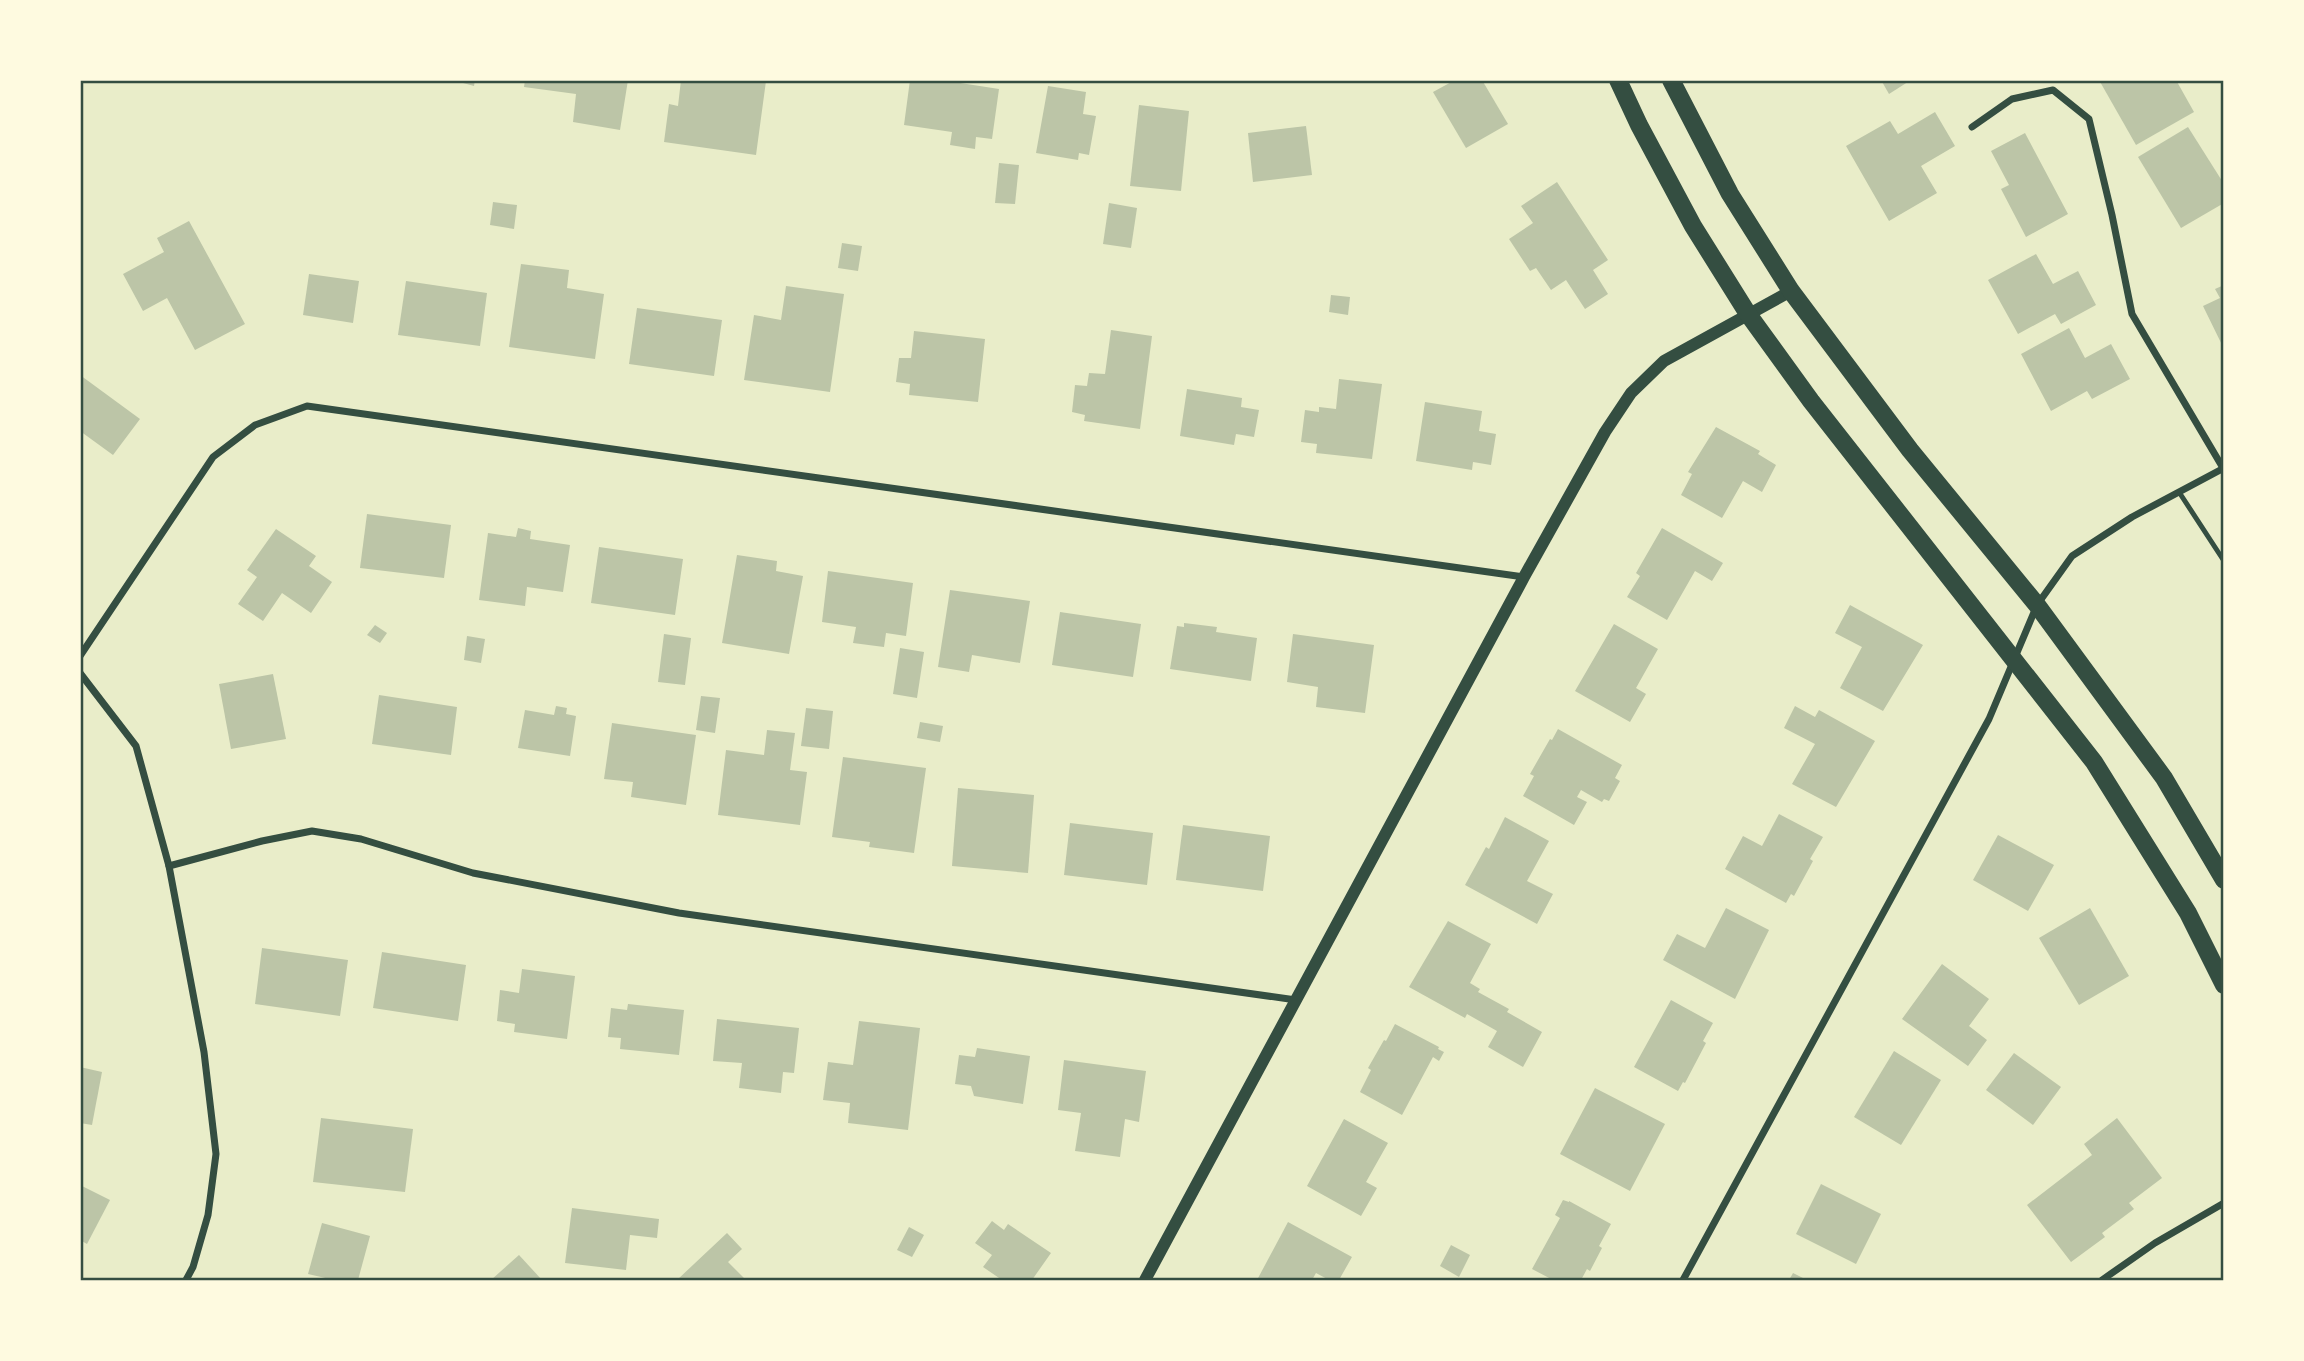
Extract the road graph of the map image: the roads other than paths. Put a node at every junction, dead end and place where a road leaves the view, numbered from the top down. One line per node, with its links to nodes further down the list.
1 (1618, 80): 5 (main road)
2 (1671, 80): 4 (main road)
3 (1972, 127): 6 (street)
4 (1791, 291): 5 (street); 10 (main road)
5 (1748, 314): 9 (street); 12 (main road)
6 (2223, 468): 7 (street)
7 (2179, 492): 8 (lane); 10 (street)
8 (2224, 561)
9 (1524, 577): 11 (street); 17 (street)
10 (2037, 605): 12 (street); 15 (main road)
11 (80, 656)
12 (2015, 657): 16 (main road); 21 (street)
13 (80, 673): 14 (street)
14 (169, 866): 17 (street); 19 (street)
15 (2224, 880)
16 (2224, 985)
17 (1297, 1000): 20 (street)
18 (2224, 1203): 22 (street)
19 (186, 1280)
20 (1145, 1280)
21 (1683, 1280)
22 (2102, 1280)

